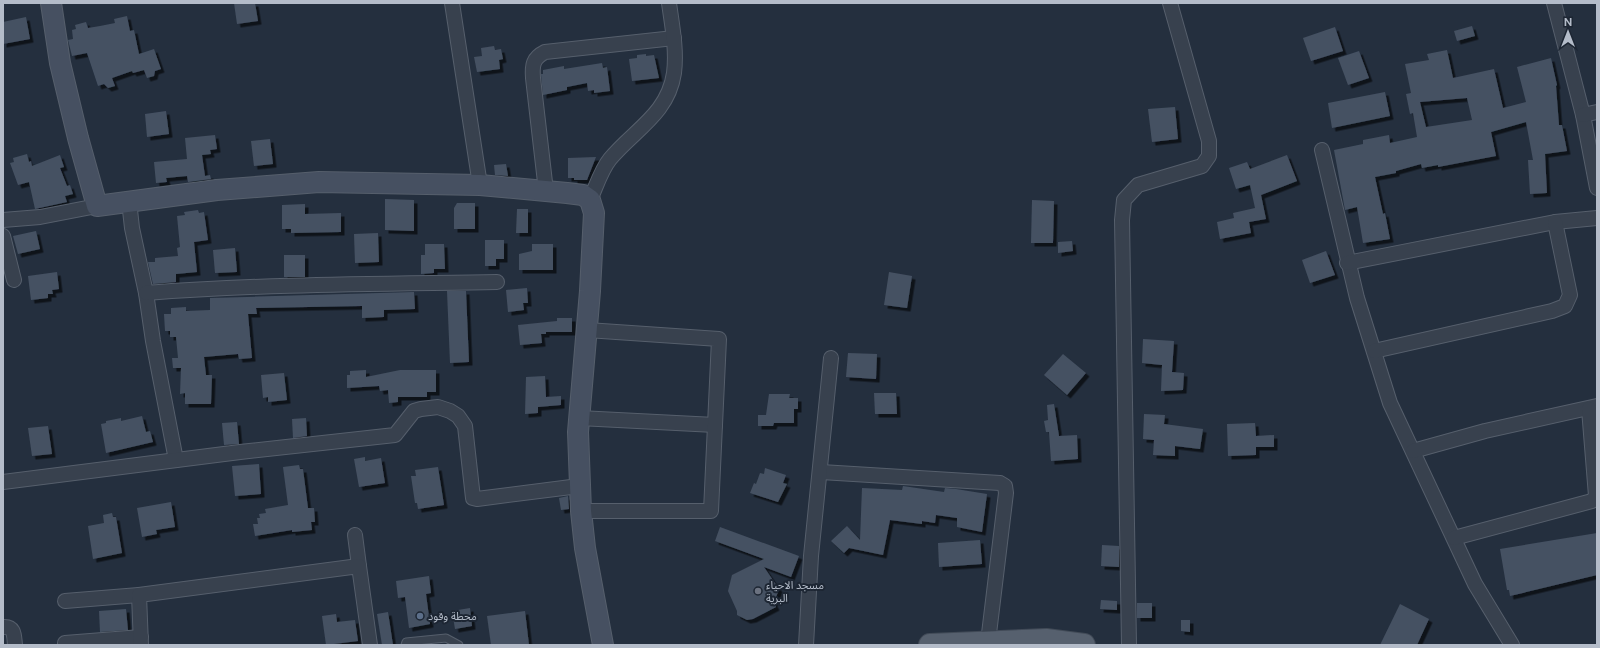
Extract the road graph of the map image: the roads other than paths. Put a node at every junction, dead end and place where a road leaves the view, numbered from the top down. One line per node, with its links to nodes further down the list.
1 (51, 3): 14 (main road)
2 (452, 3): 9 (street)
3 (669, 3): 6 (street)
4 (1170, 3): 52 (street)
5 (1554, 3): 7 (street)
6 (674, 38): 11 (street); 12 (street)
7 (1590, 113): 10 (street)
8 (1322, 150): 19 (street)
9 (480, 185): 11 (main road); 13 (main road)
10 (1597, 188)
11 (546, 191): 12 (main road)
12 (590, 200): 23 (main road)
13 (128, 202): 14 (main road); 22 (street)
14 (97, 206): 16 (street)
15 (1597, 218): 17 (street)
16 (3, 220)
17 (1555, 222): 19 (street); 24 (street)
18 (3, 236): 20 (street)
19 (1347, 263): 24 (street)
20 (14, 280)
21 (497, 282): 22 (street)
22 (146, 293): 30 (street)
23 (587, 330): 27 (main road); 28 (street)
24 (1374, 351): 29 (street)
25 (831, 358): 31 (street)
26 (1593, 408): 29 (street); 36 (street)
27 (579, 418): 28 (street); 33 (main road)
28 (715, 425): 34 (street)
29 (1413, 451): 36 (street)
30 (176, 460): 32 (street); 33 (street)
31 (821, 472): 42 (street); 49 (street)
32 (3, 482)
33 (579, 486): 34 (main road)
34 (581, 511): 48 (main road)
35 (355, 535): 37 (street)
36 (1454, 538): 53 (street)
37 (359, 566): 38 (street); 45 (street)
38 (139, 595): 39 (street); 41 (street)
39 (65, 601)
40 (3, 627): 44 (street)
41 (141, 641): 43 (street)
42 (988, 642): 50 (main road); 51 (main road)
43 (65, 643)
44 (15, 645)
45 (370, 645)
46 (405, 645): 47 (lane)
47 (459, 645)
48 (603, 645)
49 (806, 645)
50 (930, 645)
51 (1084, 645)
52 (1129, 645)
53 (1512, 645)

